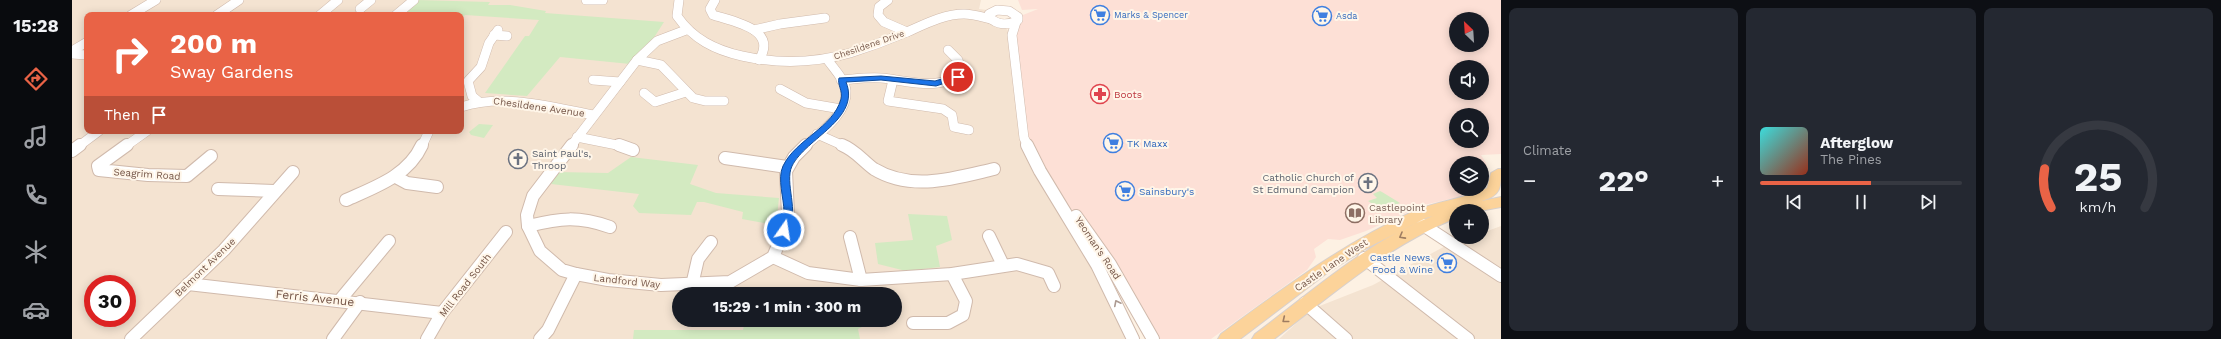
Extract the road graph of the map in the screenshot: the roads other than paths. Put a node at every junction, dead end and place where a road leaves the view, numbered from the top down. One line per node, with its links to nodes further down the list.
1 (156, 0): 12 (street)
2 (239, 0): 13 (street)
3 (338, 0): 14 (street)
4 (371, 0): 11 (street)
5 (414, 0): 15 (street)
6 (586, 0): 7 (street)
7 (603, 0)
8 (680, 0): 20 (street)
9 (715, 0): 21 (street)
10 (888, 0): 22 (street)
11 (360, 8)
12 (136, 12)
13 (221, 12)
14 (324, 12)
15 (400, 12)
16 (991, 16): 18 (street); 19 (street); 22 (street, Chesildene Drive)
17 (825, 18): 21 (street)
18 (1016, 22): 19 (street); 23 (street, Yeoman's Road)
19 (1002, 24): 23 (street)
20 (686, 30): 30 (street); 31 (street, Chesildene Drive)
21 (754, 30): 31 (street)
22 (907, 32): 29 (street, Chesildene Drive)
23 (1012, 35): 54 (street, Yeoman's Road)
24 (507, 36): 39 (street)
25 (84, 44): 27 (street)
26 (948, 50): 34 (street)
27 (72, 52): 28 (street)
28 (84, 54)
29 (827, 59): 31 (street, Chesildene Drive); 33 (street)
30 (637, 60): 35 (street); 37 (street)
31 (759, 60)
32 (593, 80): 35 (street)
33 (842, 80): 34 (street); 42 (street)
34 (893, 80): 44 (street)
35 (620, 82): 43 (street)
36 (780, 89): 42 (street)
37 (686, 92): 38 (street); 40 (street)
38 (644, 94)
39 (478, 101): 41 (street, Chesildene Avenue); 43 (street, Chesildene Avenue)
40 (724, 101)
41 (464, 106)
42 (841, 109): 48 (street)
43 (594, 115): 49 (street)
44 (969, 130)
45 (96, 134): 51 (street)
46 (143, 134): 52 (street, Seagrim Road)
47 (428, 134): 59 (street)
48 (817, 134): 55 (street); 56 (street)
49 (578, 137): 50 (street); 68 (street)
50 (633, 150)
51 (72, 151)
52 (211, 156)
53 (725, 158): 55 (street)
54 (1037, 162): 94 (street, Yeoman's Road, one-way to 54); 95 (street, Yeoman's Road)
55 (787, 167): 75 (street)
56 (994, 169)
57 (1500, 170): 96 (main road, Castle Lane West)
58 (293, 172): 62 (street, Belmont Avenue)
59 (396, 177): 60 (street); 63 (street)
60 (437, 187)
61 (218, 190): 62 (street)
62 (274, 191): 82 (street, Belmont Avenue)
63 (346, 200)
64 (1501, 202): 65 (main road, Castle Lane West)
65 (1489, 204)
66 (1449, 214): 67 (main road, Castle Lane West)
67 (1423, 225): 76 (main road, Castle Lane West, one-way to 76); 80 (street)
68 (528, 226): 69 (street); 78 (street, Landford Way)
69 (610, 227)
70 (506, 232): 88 (street, Mill Road South)
71 (989, 236): 77 (street)
72 (850, 237): 81 (street)
73 (389, 241): 85 (street)
74 (711, 242): 83 (street)
75 (773, 258): 81 (street); 83 (street, Landford Way)
76 (1364, 258): 87 (main road, Castle Lane West); 99 (street)
77 (1004, 265): 79 (street); 84 (street)
78 (576, 274): 83 (street, Landford Way); 93 (street)
79 (952, 274): 81 (street); 89 (street)
80 (1501, 276)
81 (861, 280)
82 (188, 284): 85 (street, Ferris Avenue); 90 (street, Belmont Avenue)
83 (692, 285)
84 (1054, 286)
85 (340, 300): 86 (street, Ferris Avenue)
86 (360, 302): 88 (street, Ferris Avenue); 91 (street)
87 (1305, 303): 97 (main road, Castle Lane West, one-way to 97); 98 (street)
88 (442, 313): 92 (street, Mill Road South)
89 (913, 323)
90 (131, 339)
91 (333, 339)
92 (427, 339)
93 (540, 339)
94 (1133, 339)
95 (1153, 339)
96 (1227, 339)
97 (1261, 339)
98 (1346, 339)
99 (1468, 339)

